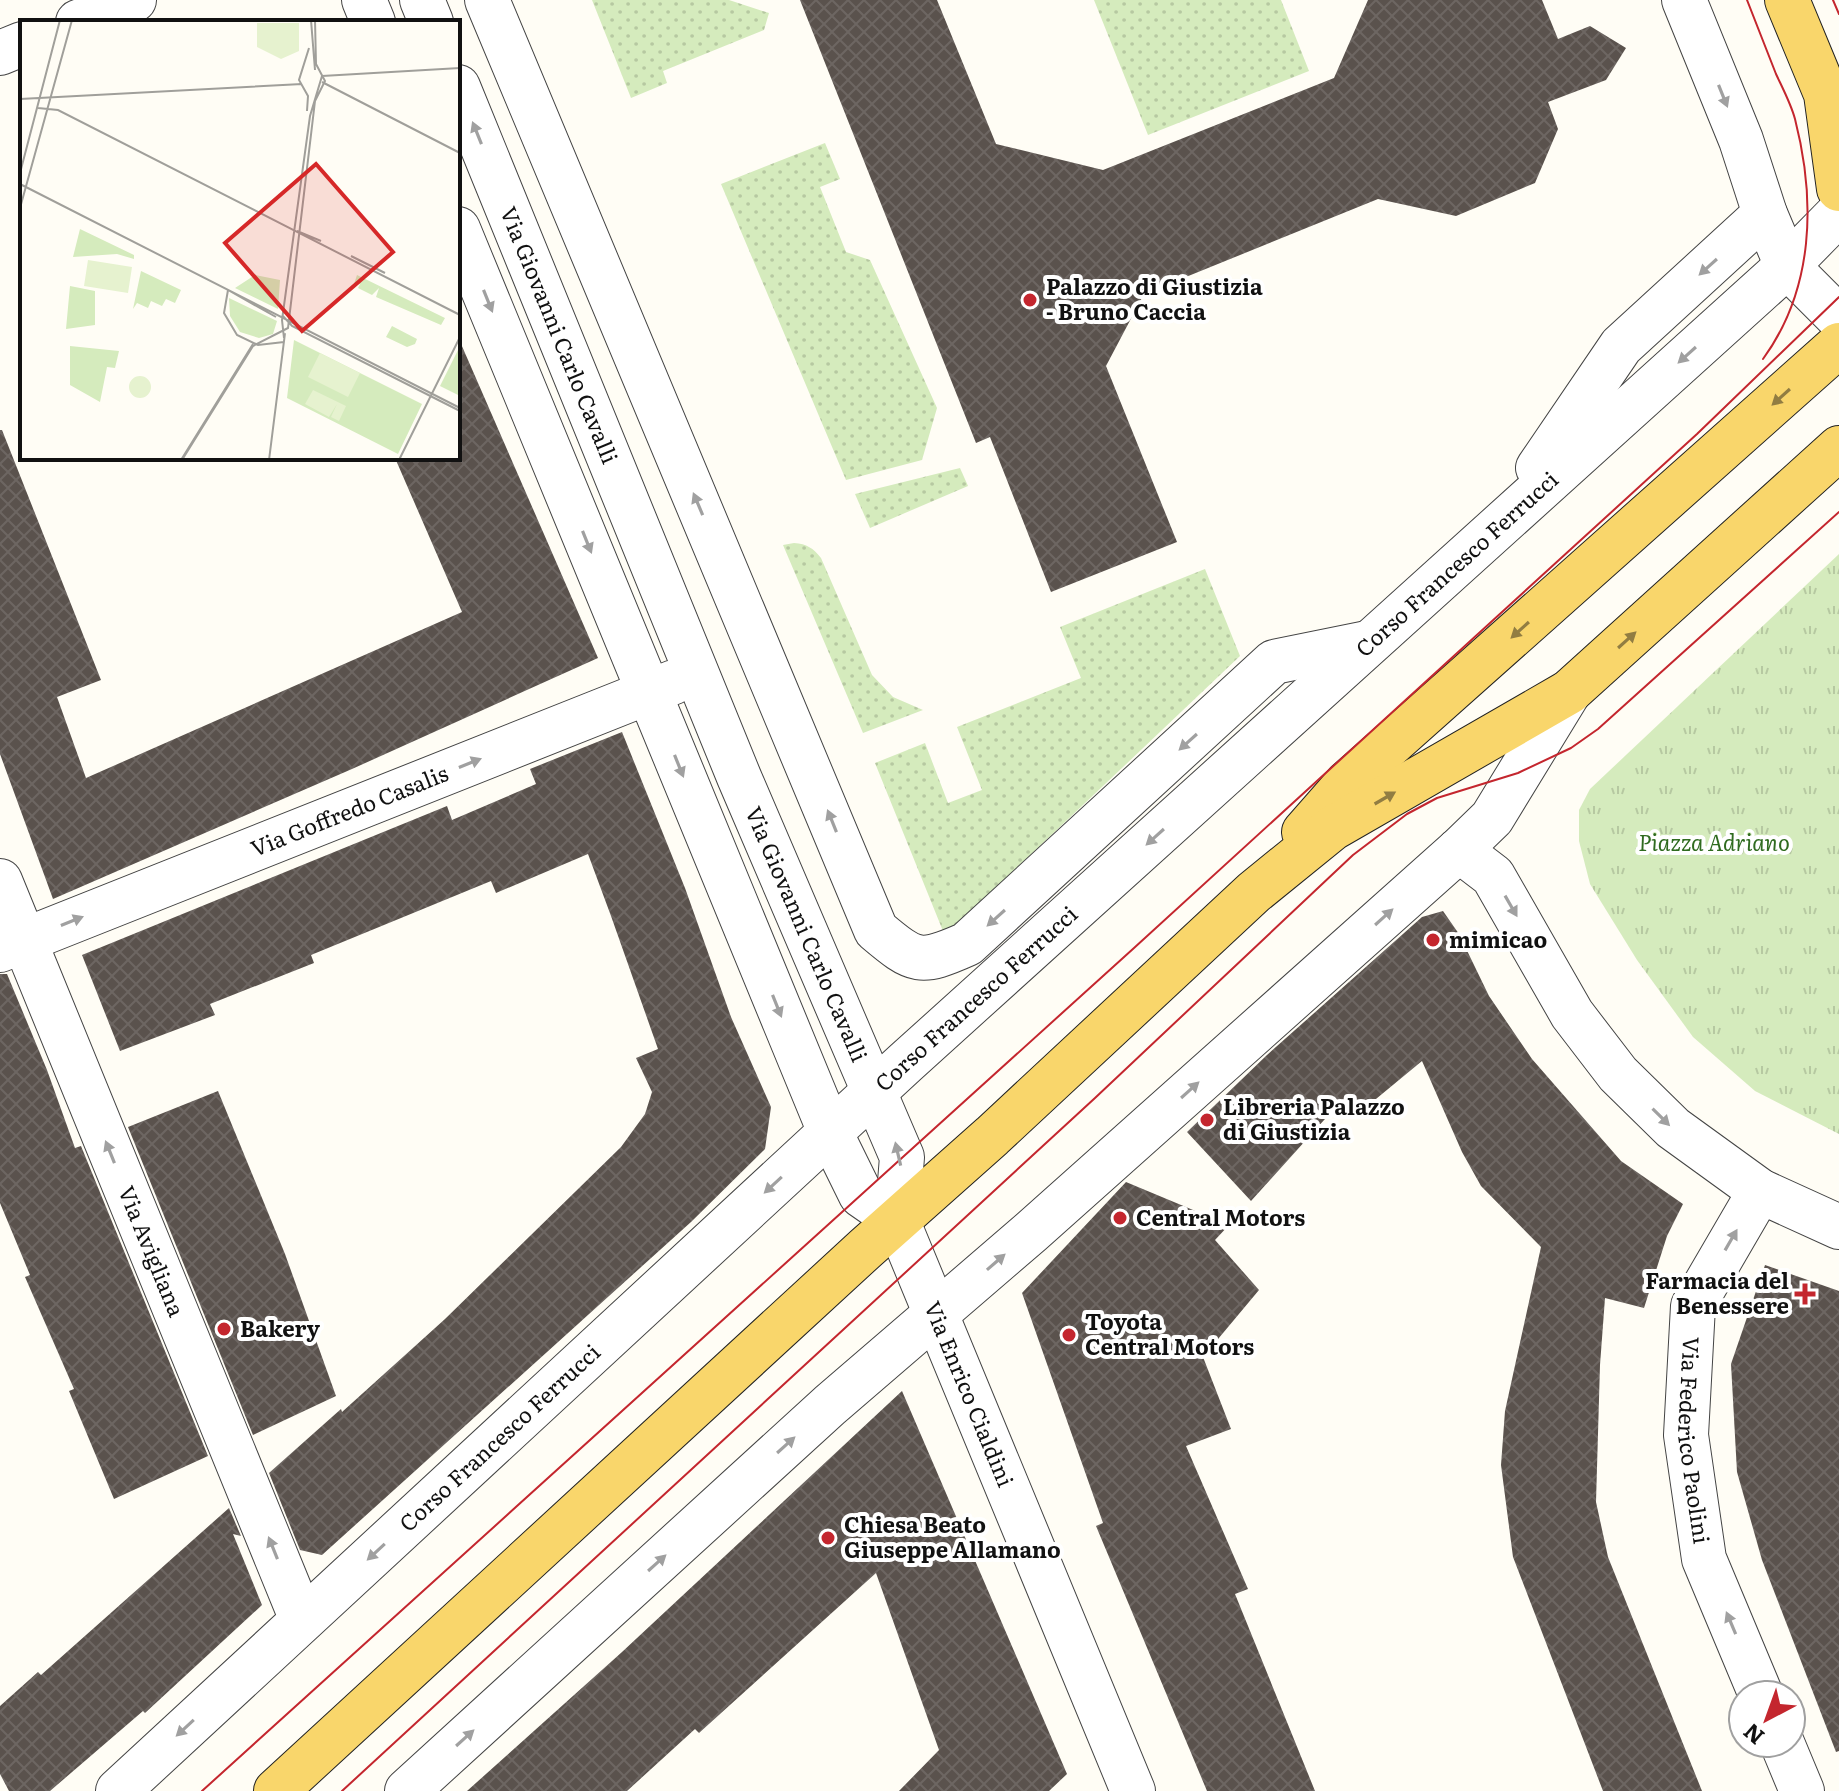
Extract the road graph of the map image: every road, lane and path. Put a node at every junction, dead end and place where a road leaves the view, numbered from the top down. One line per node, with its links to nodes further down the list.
1 (134, 0): 7 (street)
2 (364, 0): 8 (street)
3 (422, 0): 9 (street)
4 (487, 0): 14 (street)
5 (1684, 0): 18 (street, one-way to 18)
6 (1787, 0): 13 (main road)
7 (83, 20)
8 (372, 20)
9 (430, 20)
10 (20, 45): 11 (street)
11 (0, 53)
12 (460, 92): 16 (street, Via Giovanni Carlo Cavalli, one-way to 12)
13 (1835, 101): 15 (main road)
14 (555, 167): 16 (street); 25 (street, one-way to 14)
15 (1839, 189)
16 (501, 192): 26 (street, Via Giovanni Carlo Cavalli)
17 (1839, 213): 20 (street, Corso Francesco Ferrucci)
18 (1765, 214): 20 (street); 24 (street, one-way to 24)
19 (460, 234): 30 (street, one-way to 30)
20 (1787, 266): 21 (street); 24 (street, Corso Francesco Ferrucci, one-way to 24)
21 (1839, 318)
22 (1839, 345): 35 (main road, one-way to 35)
23 (1839, 448): 29 (main road, one-way to 23)
24 (1499, 526): 27 (street, Corso Francesco Ferrucci)
25 (716, 546): 26 (street); 31 (street)
26 (652, 562): 28 (street, Via Giovanni Carlo Cavalli)
27 (1370, 643): 31 (street, one-way to 31); 37 (street, Corso Francesco Ferrucci, one-way to 37)
28 (697, 672): 30 (street, Via Goffredo Casalis); 32 (street, Via Giovanni Carlo Cavalli)
29 (1569, 692): 33 (street); 35 (main road, one-way to 29)
30 (649, 693): 36 (street, Via Goffredo Casalis, one-way to 30); 38 (street, one-way to 38)
31 (801, 748): 32 (street)
32 (739, 777): 37 (street, Via Giovanni Carlo Cavalli)
33 (1459, 850): 39 (street, one-way to 39); 42 (street, one-way to 33)
34 (0, 881): 36 (street, Via Avigliana)
35 (1254, 892): 40 (main road)
36 (12, 945): 43 (street, Via Avigliana, one-way to 36)
37 (875, 1093): 38 (street, Corso Francesco Ferrucci); 40 (street, Via Giovanni Carlo Cavalli, one-way to 37)
38 (830, 1132): 40 (street); 43 (street, Corso Francesco Ferrucci, one-way to 43)
39 (1760, 1191): 41 (street); 44 (street, Via Federico Paolini, one-way to 39)
40 (897, 1220): 42 (street, Via Enrico Cialdini); 48 (main road)
41 (1839, 1227)
42 (936, 1313): 46 (street, Via Enrico Cialdini); 49 (street, one-way to 42)
43 (302, 1620): 47 (street, Corso Francesco Ferrucci, one-way to 47)
44 (1754, 1679)
45 (1789, 1759): 50 (street)
46 (1126, 1787)
47 (118, 1791)
48 (276, 1791)
49 (407, 1791)
50 (1802, 1791)

